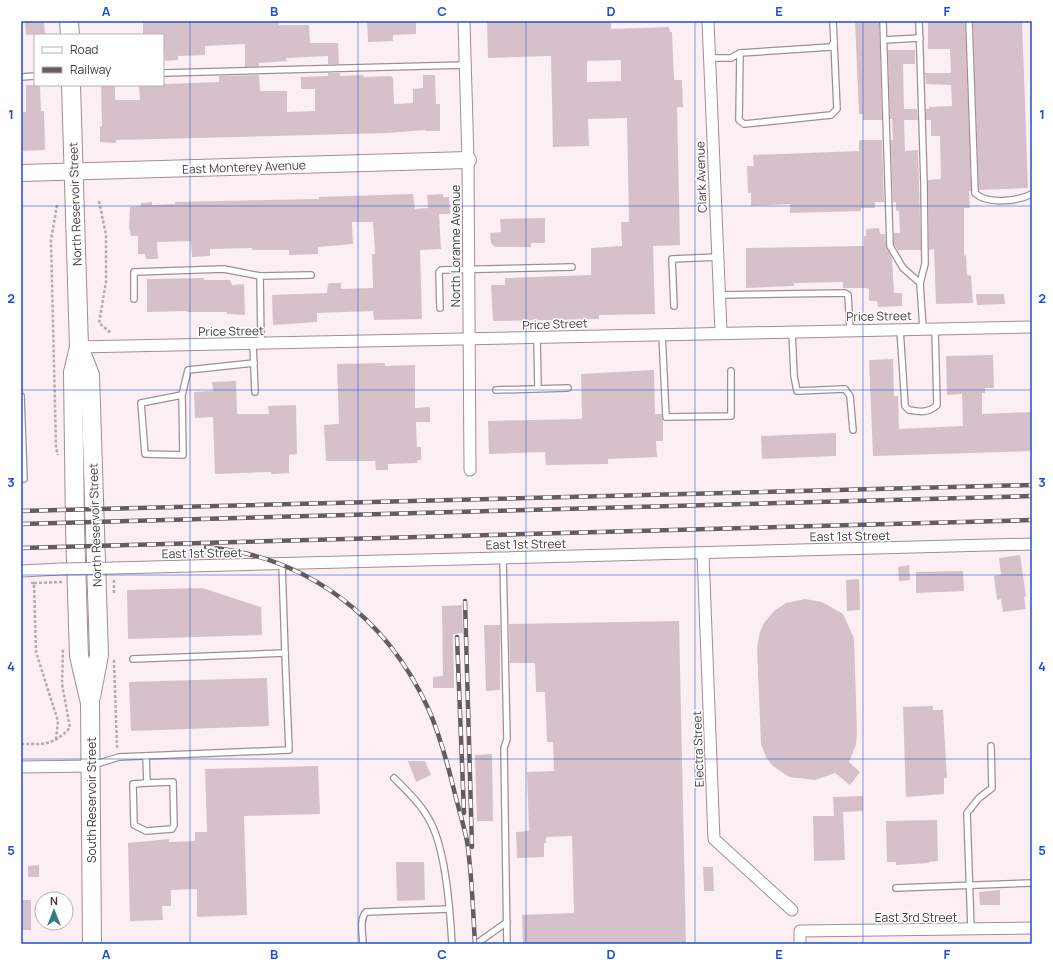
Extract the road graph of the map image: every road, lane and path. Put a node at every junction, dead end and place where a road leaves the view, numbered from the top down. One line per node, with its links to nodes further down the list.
1 (69, 21): 8 (main road)
2 (464, 21): 14 (street, North Loranne Avenue)
3 (708, 21): 13 (street, Clark Avenue)
4 (833, 21): 11 (lane)
5 (883, 21): 10 (lane)
6 (919, 21): 9 (lane)
7 (969, 21): 22 (lane)
8 (70, 34)
9 (920, 38): 10 (lane); 29 (lane)
10 (884, 40): 29 (lane)
11 (834, 42): 12 (lane); 12 (lane)
12 (740, 53): 13 (lane)
13 (709, 58): 24 (street, Clark Avenue)
14 (465, 65): 15 (lane); 19 (street, North Loranne Avenue)
15 (164, 73)
16 (34, 76): 17 (lane)
17 (21, 77)
18 (72, 86): 20 (main road, North Reservoir Street)
19 (468, 160): 20 (street, East Monterey Avenue); 26 (street, North Loranne Avenue)
20 (74, 172): 21 (street, East Monterey Avenue); 46 (main road, North Reservoir Street)
21 (21, 173)
22 (1032, 194)
23 (98, 201): 41 (path)
24 (718, 257): 30 (street, Clark Avenue); 32 (lane)
25 (572, 267): 26 (lane)
26 (468, 269): 33 (lane); 44 (street, North Loranne Avenue)
27 (311, 275): 28 (lane)
28 (260, 276): 31 (lane); 45 (lane)
29 (920, 283): 37 (lane)
30 (720, 295): 38 (lane); 40 (street, Clark Avenue)
31 (134, 299)
32 (674, 306)
33 (440, 308)
34 (1032, 327): 35 (street, Price Street)
35 (935, 328): 36 (lane); 37 (street, Price Street)
36 (900, 329): 37 (street, Price Street); 38 (street, Price Street)
37 (923, 329)
38 (850, 330): 39 (street, Price Street)
39 (792, 331): 40 (street, Price Street); 55 (lane)
40 (721, 332): 42 (street, Price Street)
41 (111, 333)
42 (662, 334): 43 (street, Price Street); 48 (lane)
43 (537, 337): 44 (street, Price Street); 49 (lane)
44 (469, 339): 45 (street, Price Street); 56 (street, North Loranne Avenue)
45 (257, 343): 46 (street, Price Street); 47 (lane)
46 (79, 347): 68 (main road, North Reservoir Street); 70 (main road, North Reservoir Street)
47 (254, 363): 52 (lane); 53 (lane)
48 (730, 371)
49 (538, 388): 50 (lane); 51 (lane)
50 (568, 388)
51 (496, 390)
52 (255, 392)
53 (182, 395): 53 (lane)
54 (21, 396): 57 (lane)
55 (853, 430)
56 (470, 470)
57 (24, 479)
58 (1032, 544): 59 (street, East 1st Street)
59 (703, 552): 60 (street, East 1st Street); 83 (street, Electra Street)
60 (503, 558): 61 (street, East 1st Street); 84 (lane)
61 (282, 564): 62 (street, East 1st Street, bridge); 67 (lane)
62 (21, 571)
63 (114, 580): 65 (path)
64 (34, 583): 71 (path)
65 (113, 599)
66 (114, 653): 73 (path)
67 (286, 653): 69 (lane); 74 (lane)
68 (79, 656): 70 (main road, South Reservoir Street)
69 (133, 659)
70 (90, 704): 75 (main road, South Reservoir Street)
71 (56, 741)
72 (991, 746): 80 (lane)
73 (112, 748)
74 (146, 756): 75 (lane); 78 (lane)
75 (91, 766): 76 (street); 87 (main road, South Reservoir Street)
76 (21, 767)
77 (394, 778): 82 (lane)
78 (147, 783): 78 (lane)
79 (1032, 883): 80 (lane)
80 (969, 884): 81 (lane); 86 (lane)
81 (896, 888)
82 (449, 909): 88 (lane); 89 (lane)
83 (792, 910)
84 (507, 922): 90 (lane); 91 (lane)
85 (1032, 928): 86 (street, East 3rd Street)
86 (971, 930): 92 (street, East 3rd Street)
87 (92, 944)
88 (363, 944)
89 (452, 944)
90 (476, 944)
91 (507, 944)
92 (800, 944)

